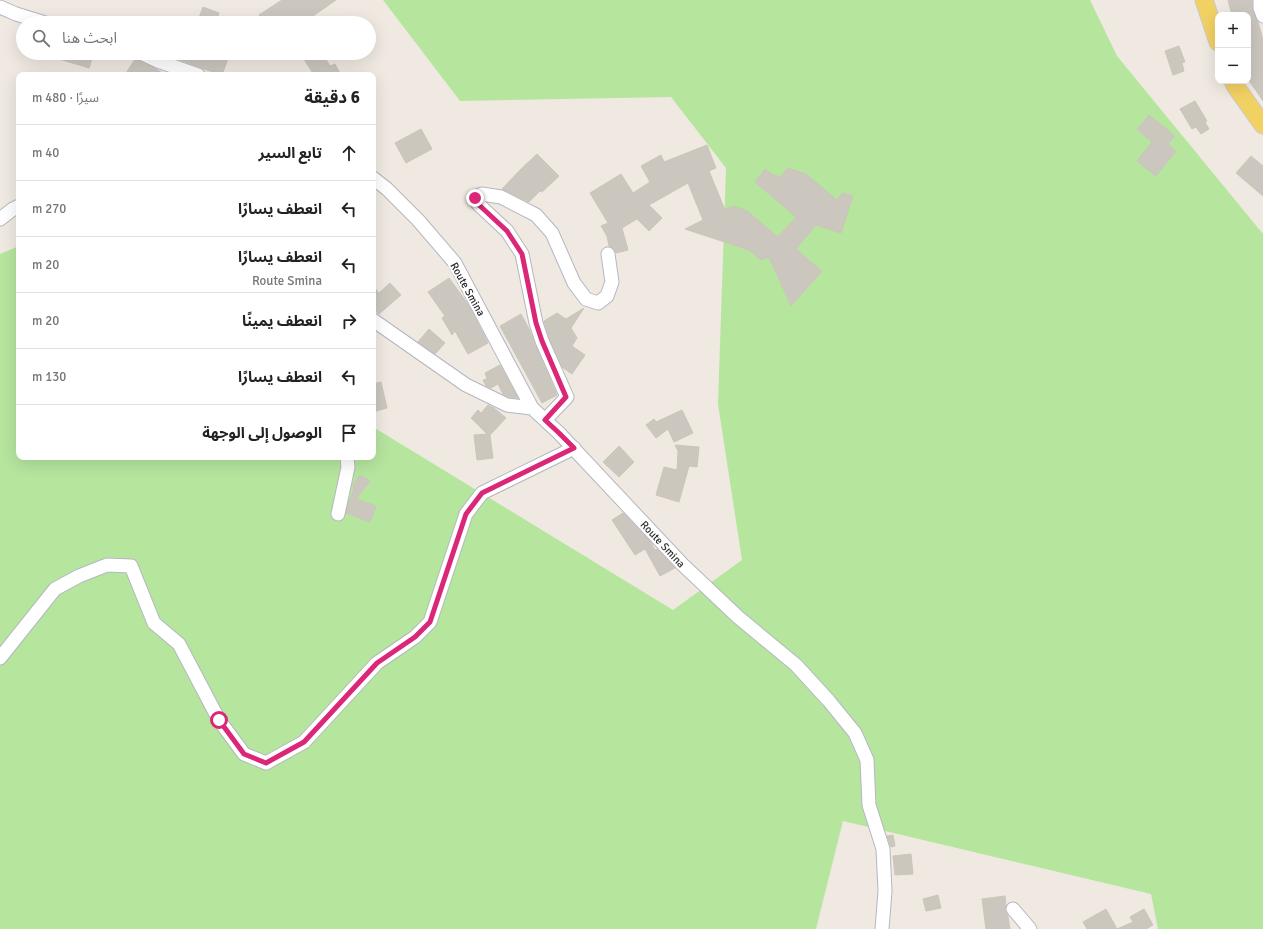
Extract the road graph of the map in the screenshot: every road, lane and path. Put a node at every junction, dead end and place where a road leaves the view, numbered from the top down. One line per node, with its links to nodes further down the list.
1 (1204, 0): 6 (main road)
2 (1260, 0): 5 (street)
3 (0, 7): 4 (street)
4 (22, 16)
5 (1263, 16)
6 (1215, 33)
7 (156, 60): 8 (street)
8 (189, 72)
9 (1235, 84): 10 (main road)
10 (1263, 125)
11 (376, 180): 16 (street, Route Smina)
12 (16, 208): 13 (street)
13 (0, 219)
14 (608, 254): 17 (street)
15 (376, 322): 16 (street)
16 (532, 408): 17 (street, Route Smina)
17 (545, 420): 18 (street, Route Smina)
18 (574, 448): 21 (street); 23 (street, Route Smina)
19 (347, 460): 20 (street)
20 (338, 514)
21 (0, 658)
22 (1013, 909): 24 (street)
23 (882, 929)
24 (1030, 929)

